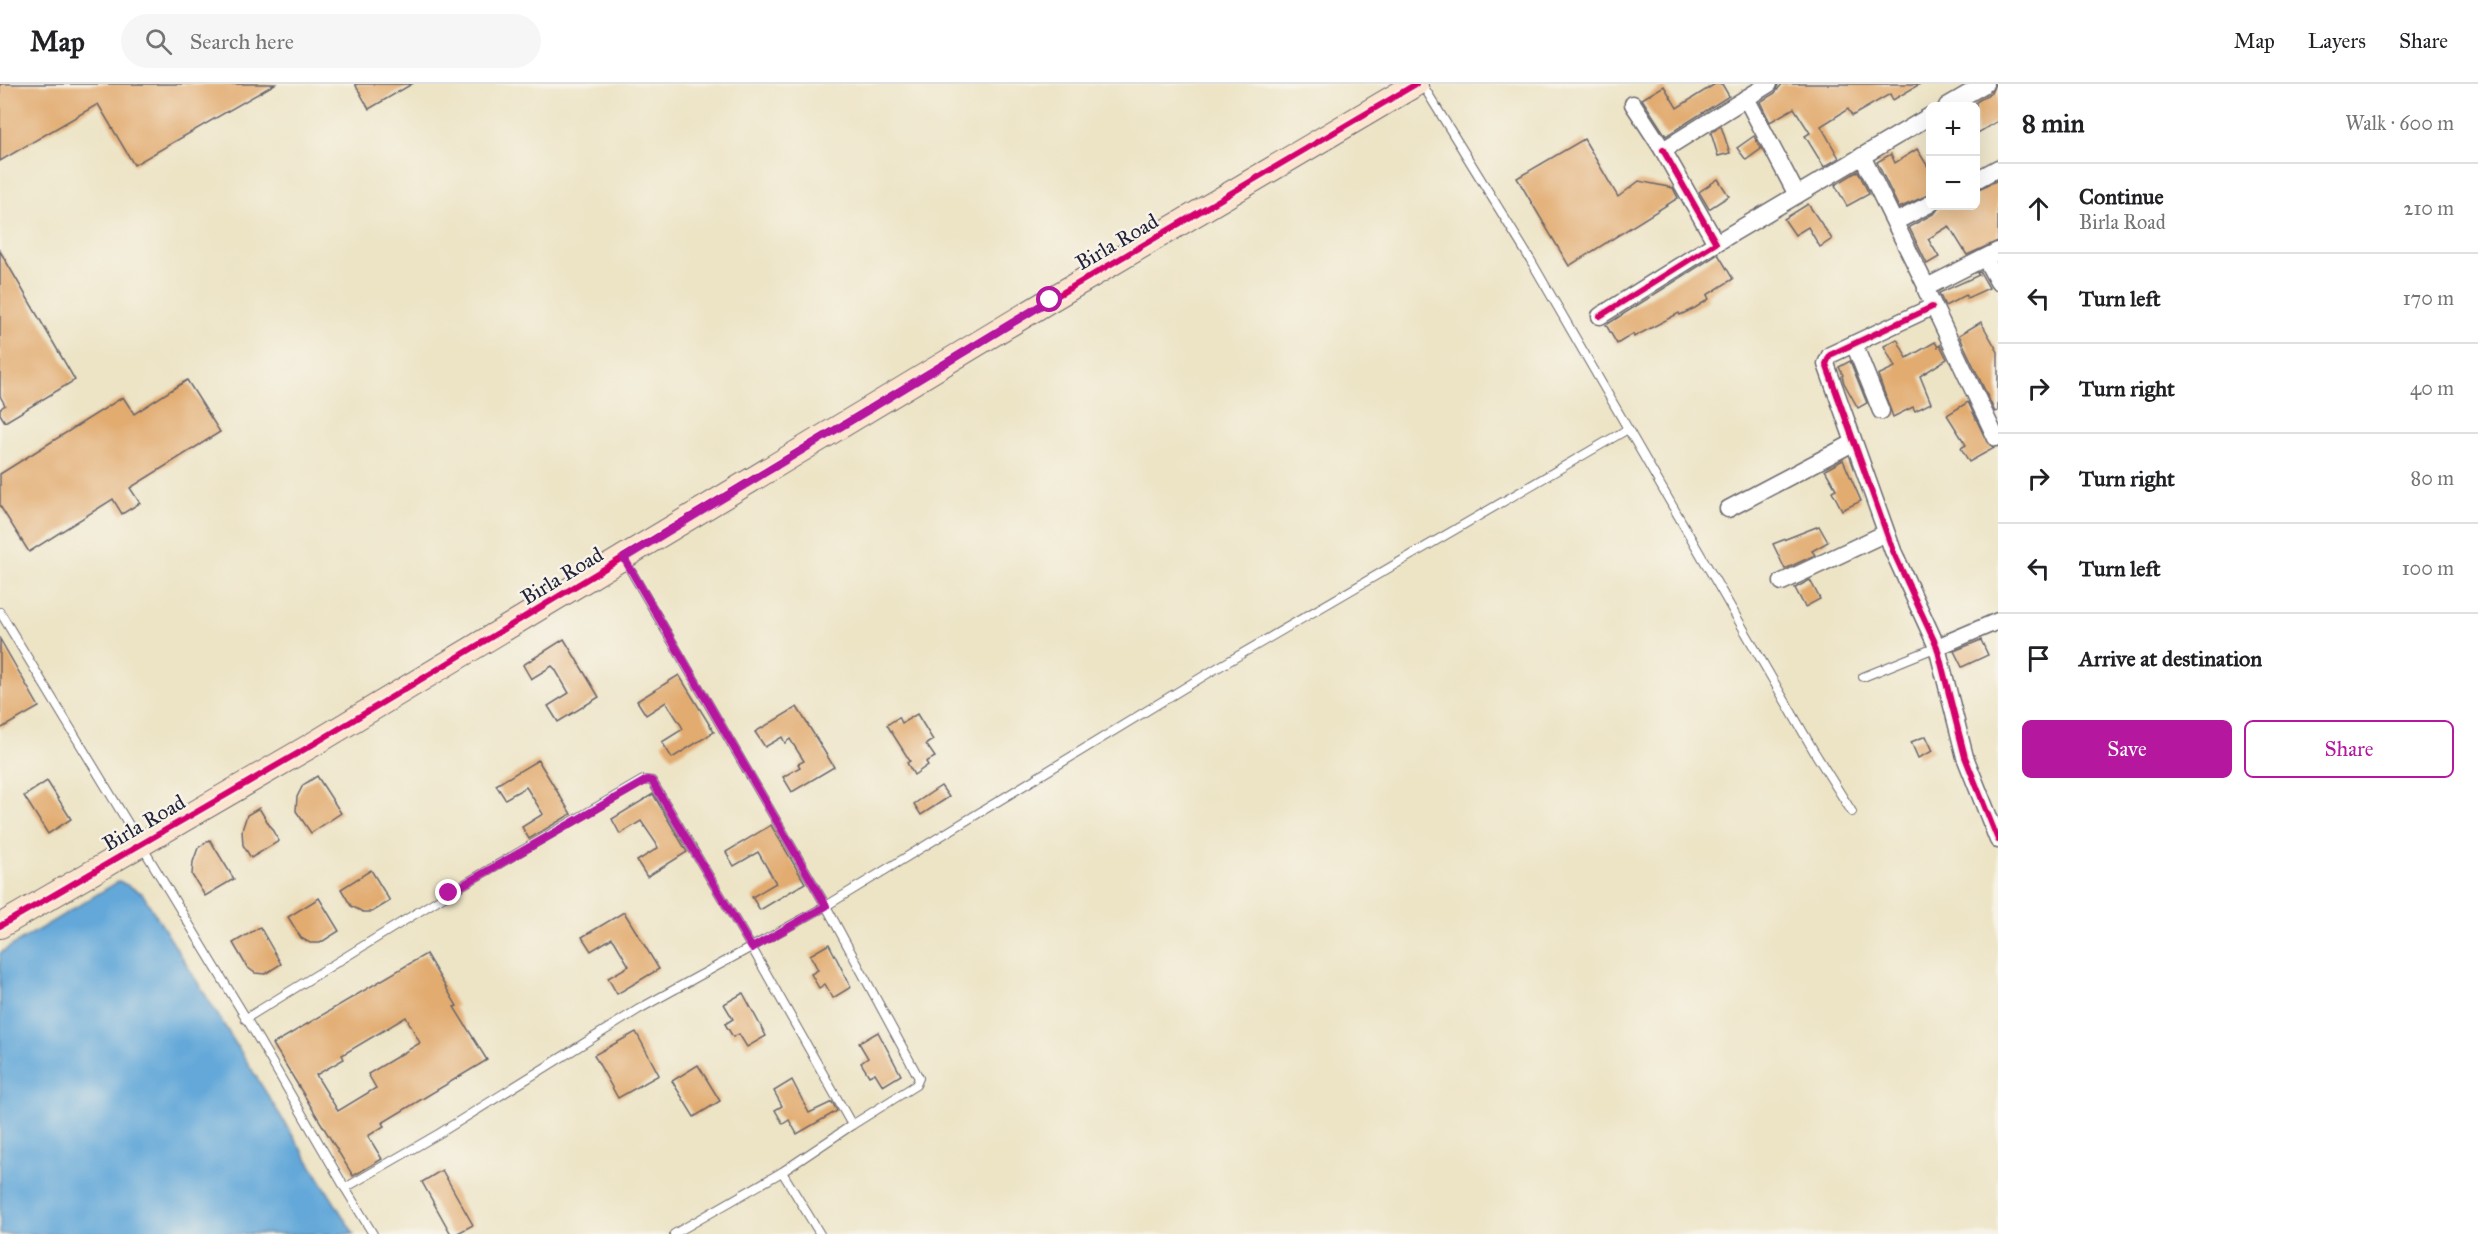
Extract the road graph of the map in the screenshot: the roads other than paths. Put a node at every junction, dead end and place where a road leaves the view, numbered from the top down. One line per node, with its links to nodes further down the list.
1 (1416, 84): 29 (street, Birla Road)
2 (1422, 84): 24 (lane)
3 (1768, 84): 5 (street)
4 (1985, 84): 6 (street)
5 (1746, 92): 9 (street); 13 (street)
6 (1954, 102)
7 (1633, 104): 9 (street)
8 (1926, 118): 10 (street)
9 (1663, 150): 16 (street)
10 (1862, 156): 13 (street); 15 (street)
11 (1998, 168): 12 (street)
12 (1980, 178)
13 (1797, 195): 16 (street)
14 (1926, 206): 15 (street)
15 (1895, 222): 19 (street)
16 (1716, 243): 21 (street)
17 (1991, 254): 18 (street); 19 (street)
18 (1998, 282)
19 (1927, 288): 20 (street)
20 (1932, 307): 22 (street); 25 (street)
21 (1600, 316)
22 (1854, 344): 23 (street); 26 (street)
23 (1881, 411)
24 (1628, 429): 35 (lane); 38 (lane)
25 (1996, 438)
26 (1854, 442): 27 (street); 28 (street)
27 (1728, 509)
28 (1886, 533): 30 (street); 33 (street)
29 (624, 558): 37 (street, Birla Road); 38 (lane)
30 (1782, 582)
31 (0, 612): 37 (lane)
32 (1998, 621): 33 (street)
33 (1937, 647): 34 (lane); 36 (street)
34 (1863, 677)
35 (1852, 812)
36 (1998, 840)
37 (140, 845): 39 (street, Birla Road); 41 (lane)
38 (826, 906): 40 (lane); 42 (lane)
39 (0, 926)
40 (752, 948): 41 (lane); 42 (lane); 44 (lane)
41 (245, 1019): 44 (lane)
42 (852, 1125): 43 (lane)
43 (782, 1172): 46 (lane); 47 (lane)
44 (345, 1188): 45 (lane)
45 (373, 1234)
46 (674, 1234)
47 (820, 1234)

